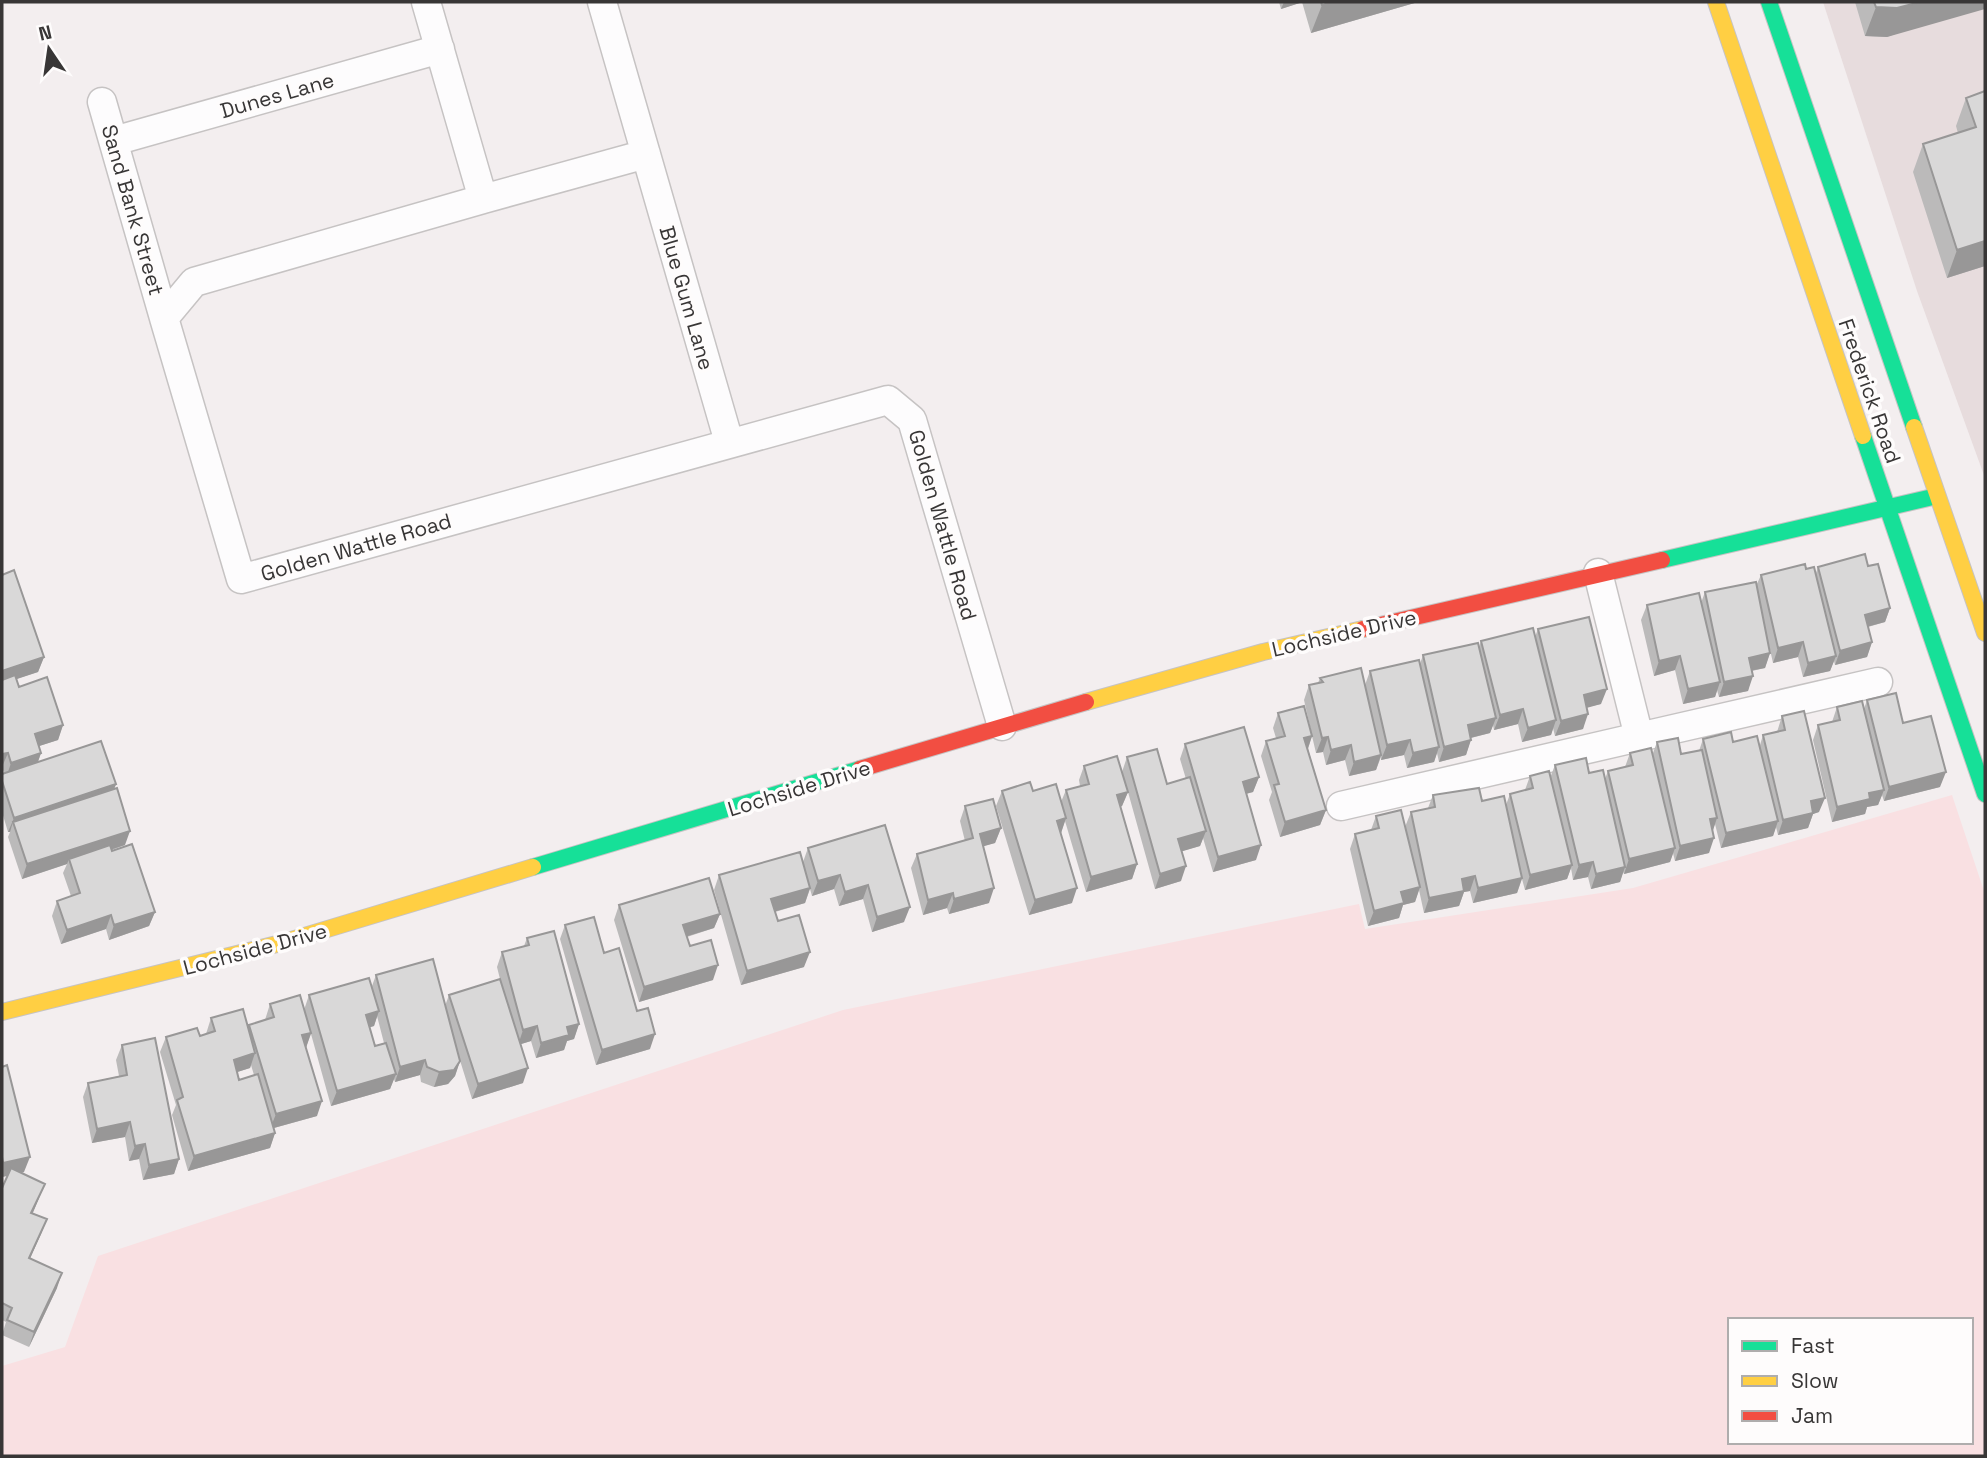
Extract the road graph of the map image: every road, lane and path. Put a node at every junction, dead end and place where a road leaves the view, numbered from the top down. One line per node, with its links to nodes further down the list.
1 (426, 2): 5 (street)
2 (602, 2): 8 (street, Blue Gum Lane)
3 (1716, 2): 13 (street, Frederick Road)
4 (1769, 2): 12 (street, Frederick Road)
5 (440, 48): 7 (street, Dunes Lane); 9 (street)
6 (102, 102): 7 (street, Sand Bank Street)
7 (114, 141): 10 (street, Sand Bank Street)
8 (646, 153): 9 (street); 11 (street, Blue Gum Lane)
9 (483, 199): 10 (street)
10 (164, 318): 11 (street, Golden Wattle Road)
11 (729, 442): 17 (street, Golden Wattle Road)
12 (1937, 495): 13 (street, Lochside Drive); 15 (street, Frederick Road)
13 (1887, 507): 14 (street, Lochside Drive); 19 (street, Frederick Road)
14 (1598, 573): 17 (street, Lochside Drive); 18 (street)
15 (1985, 633)
16 (1878, 682): 18 (street)
17 (1002, 726): 21 (street, Lochside Drive)
18 (1639, 737): 20 (street)
19 (1985, 794)
20 (1342, 806)
21 (2, 1012)

